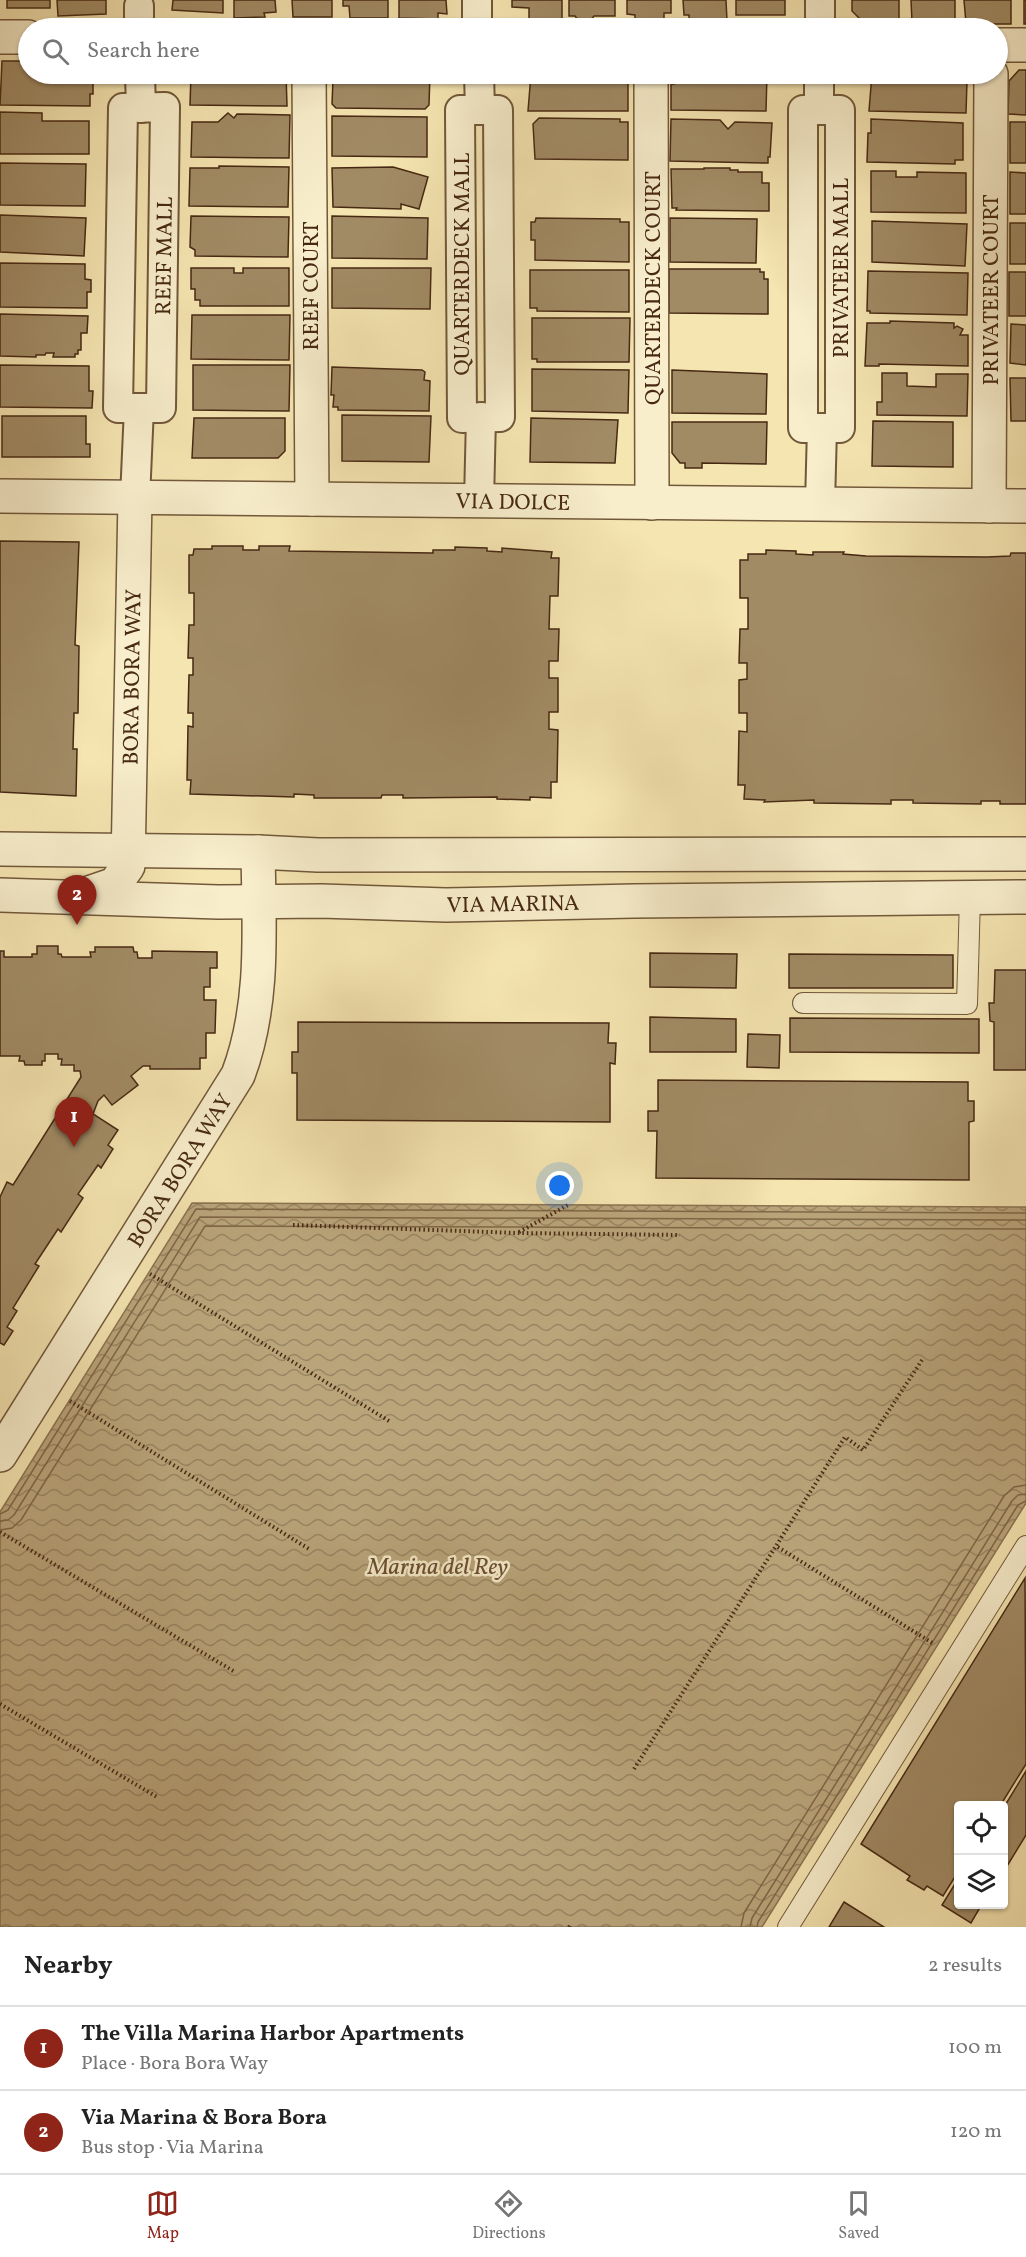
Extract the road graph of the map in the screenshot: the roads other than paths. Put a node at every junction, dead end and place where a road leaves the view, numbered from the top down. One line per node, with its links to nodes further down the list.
1 (477, 0): 3 (street)
2 (820, 0): 4 (street)
3 (477, 18)
4 (820, 18)
5 (0, 37): 6 (street)
6 (18, 37)
7 (1008, 45): 8 (street)
8 (1026, 45)
9 (140, 84): 15 (street)
10 (309, 84): 23 (street, REEF COURT)
11 (479, 84): 16 (street)
12 (651, 84): 25 (street, QUARTERDECK COURT)
13 (819, 84): 17 (street)
14 (991, 84): 27 (street, PRIVATEER COURT)
15 (141, 108): 18 (street, REEF MALL); 18 (street, REEF MALL)
16 (480, 110): 19 (street, QUARTERDECK MALL); 19 (street, QUARTERDECK MALL)
17 (819, 110): 20 (street, PRIVATEER MALL); 20 (street, PRIVATEER MALL)
18 (138, 408): 22 (street)
19 (481, 417): 24 (street)
20 (822, 428): 26 (street)
21 (0, 496): 22 (street, VIA DOLCE)
22 (135, 498): 23 (street, VIA DOLCE); 30 (street, BORA BORA WAY)
23 (312, 499): 24 (street, VIA DOLCE)
24 (479, 501): 25 (street, VIA DOLCE)
25 (652, 503): 26 (street, VIA DOLCE)
26 (820, 504): 27 (street, VIA DOLCE)
27 (989, 506): 28 (street, VIA DOLCE)
28 (1026, 506)
29 (0, 849): 30 (street)
30 (128, 851): 31 (street); 34 (street, BORA BORA WAY)
31 (258, 852): 32 (street); 37 (street, BORA BORA WAY)
32 (1026, 854)
33 (0, 896): 34 (street, VIA MARINA)
34 (77, 897): 37 (street, VIA MARINA)
35 (970, 897): 36 (street, VIA MARINA); 37 (street, VIA MARINA); 38 (lane)
36 (1026, 897)
37 (259, 902): 39 (street, BORA BORA WAY)
38 (803, 1003)
39 (0, 1455)
40 (1026, 1546): 41 (lane)
41 (788, 1927)

